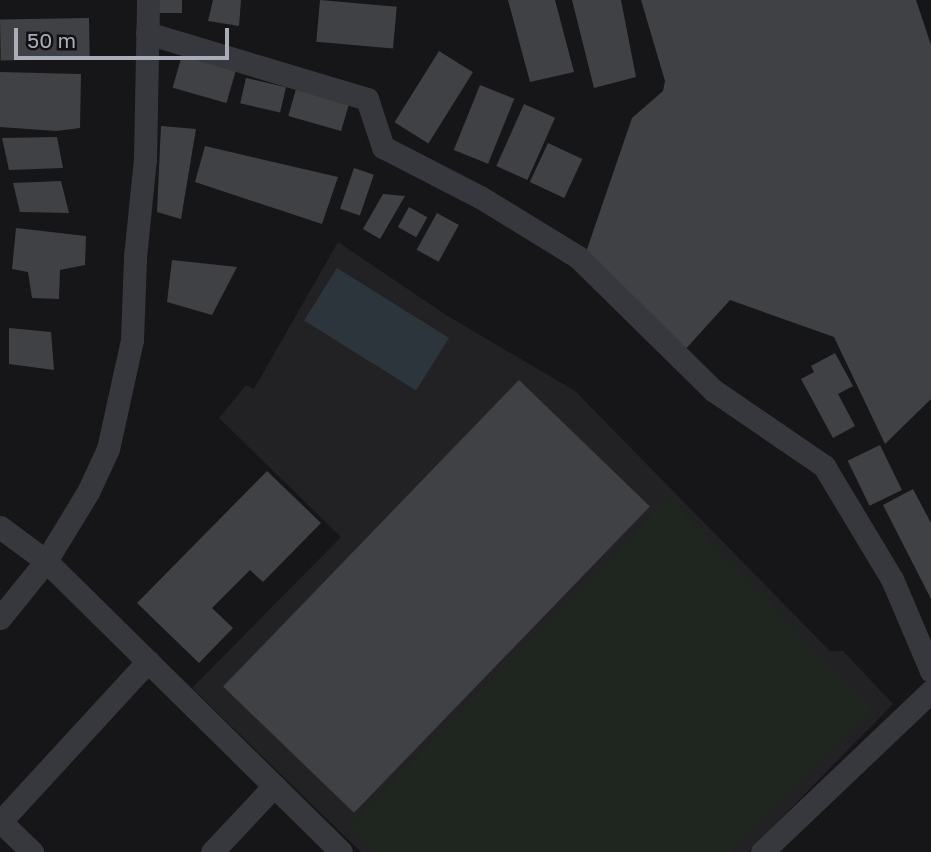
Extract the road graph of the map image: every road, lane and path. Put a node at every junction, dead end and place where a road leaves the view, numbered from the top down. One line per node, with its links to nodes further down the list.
1 (148, 0): 2 (street)
2 (148, 33): 4 (street); 7 (street)
3 (0, 527): 4 (street)
4 (46, 561): 5 (street); 6 (street)
5 (0, 618)
6 (148, 662): 9 (street); 10 (street)
7 (931, 671)
8 (931, 691): 14 (street)
9 (274, 786): 12 (street); 13 (street)
10 (0, 821): 11 (street)
11 (32, 852)
12 (212, 852)
13 (341, 852)
14 (762, 852)

